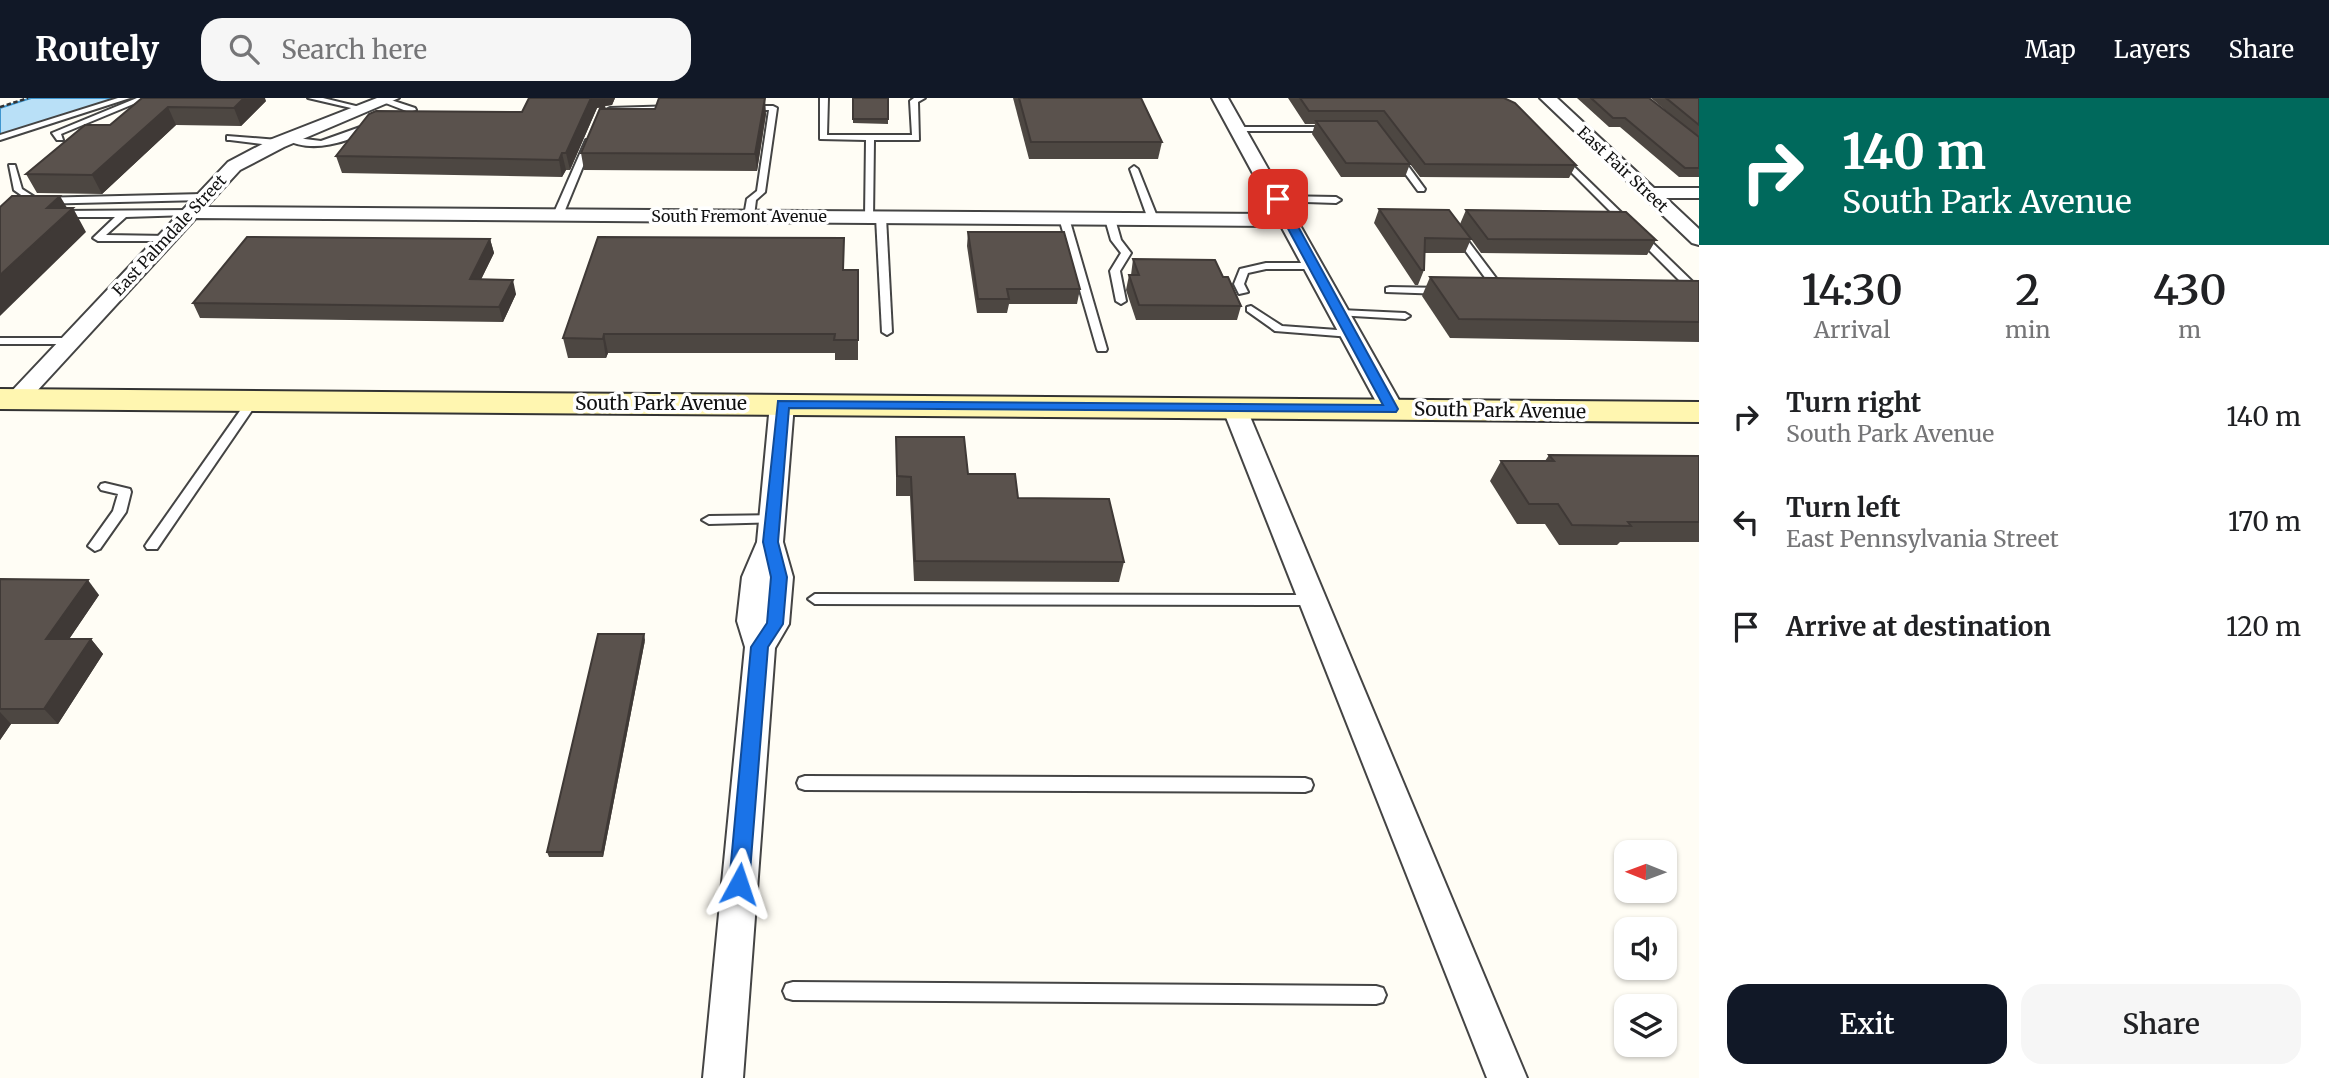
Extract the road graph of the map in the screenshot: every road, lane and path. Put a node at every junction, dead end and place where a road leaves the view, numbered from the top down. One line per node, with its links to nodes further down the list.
1 (28, 98): 10 (path)
2 (126, 98): 19 (lane)
3 (144, 98): 20 (lane)
4 (312, 98): 13 (lane)
5 (824, 98): 22 (lane)
6 (921, 98): 22 (lane)
7 (1220, 98): 17 (street)
8 (1548, 98): 29 (street, East Fair Street)
9 (392, 104): 13 (street, East Palmdale Street)
10 (0, 107)
11 (678, 108): 14 (lane)
12 (732, 108): 38 (lane)
13 (364, 109): 23 (street, East Palmdale Street)
14 (602, 111)
15 (374, 125): 23 (lane)
16 (1348, 129): 17 (lane)
17 (1238, 130): 32 (street)
18 (591, 136): 37 (lane)
19 (0, 138)
20 (60, 138)
21 (230, 138): 23 (lane)
22 (870, 138): 39 (lane)
23 (284, 141): 31 (street, East Palmdale Street)
24 (1393, 152): 28 (lane)
25 (1557, 152): 52 (lane)
26 (12, 167): 31 (lane)
27 (1134, 169): 42 (lane)
28 (1421, 189)
29 (1649, 193): 30 (street); 46 (street, East Fair Street)
30 (1699, 193)
31 (204, 197): 34 (street, East Palmdale Street)
32 (1278, 199): 33 (lane); 43 (street)
33 (1336, 200)
34 (189, 212): 35 (lane); 37 (street, South Fremont Avenue); 45 (street, East Palmdale Street)
35 (123, 214): 36 (lane); 45 (lane)
36 (55, 215)
37 (558, 215): 38 (street, South Fremont Avenue)
38 (749, 216): 39 (street, South Fremont Avenue)
39 (876, 217): 40 (street, South Fremont Avenue); 57 (lane)
40 (1064, 218): 41 (street, South Fremont Avenue); 61 (lane)
41 (1110, 219): 42 (street, South Fremont Avenue); 53 (lane)
42 (1153, 219): 43 (street, South Fremont Avenue)
43 (1289, 220): 47 (street)
44 (1453, 226): 50 (lane)
45 (165, 238): 60 (street, East Palmdale Street)
46 (1699, 239)
47 (1314, 266): 51 (lane); 55 (street)
48 (1390, 290): 49 (lane)
49 (1459, 291)
50 (1487, 291)
51 (1243, 292)
52 (1699, 293)
53 (1121, 301)
54 (1251, 309): 58 (lane)
55 (1340, 313): 56 (lane); 58 (street)
56 (1405, 316)
57 (887, 332)
58 (1351, 334): 66 (street)
59 (0, 341): 60 (lane)
60 (70, 341): 62 (street, East Palmdale Street)
61 (1102, 349)
62 (8, 399): 63 (main road, South Park Avenue)
63 (253, 400): 64 (main road, South Park Avenue); 72 (lane)
64 (782, 404): 65 (main road, South Park Avenue); 70 (street)
65 (1234, 408): 66 (main road, South Park Avenue); 74 (street)
66 (1392, 409): 67 (main road, South Park Avenue)
67 (1699, 412)
68 (105, 487): 71 (lane)
69 (709, 520): 70 (lane)
70 (771, 530): 79 (street)
71 (95, 546)
72 (152, 546)
73 (815, 599): 74 (lane)
74 (1312, 600): 80 (street)
75 (805, 783): 76 (lane)
76 (1305, 785)
77 (793, 991): 78 (lane)
78 (1376, 995)
79 (723, 1078)
80 (1507, 1078)

